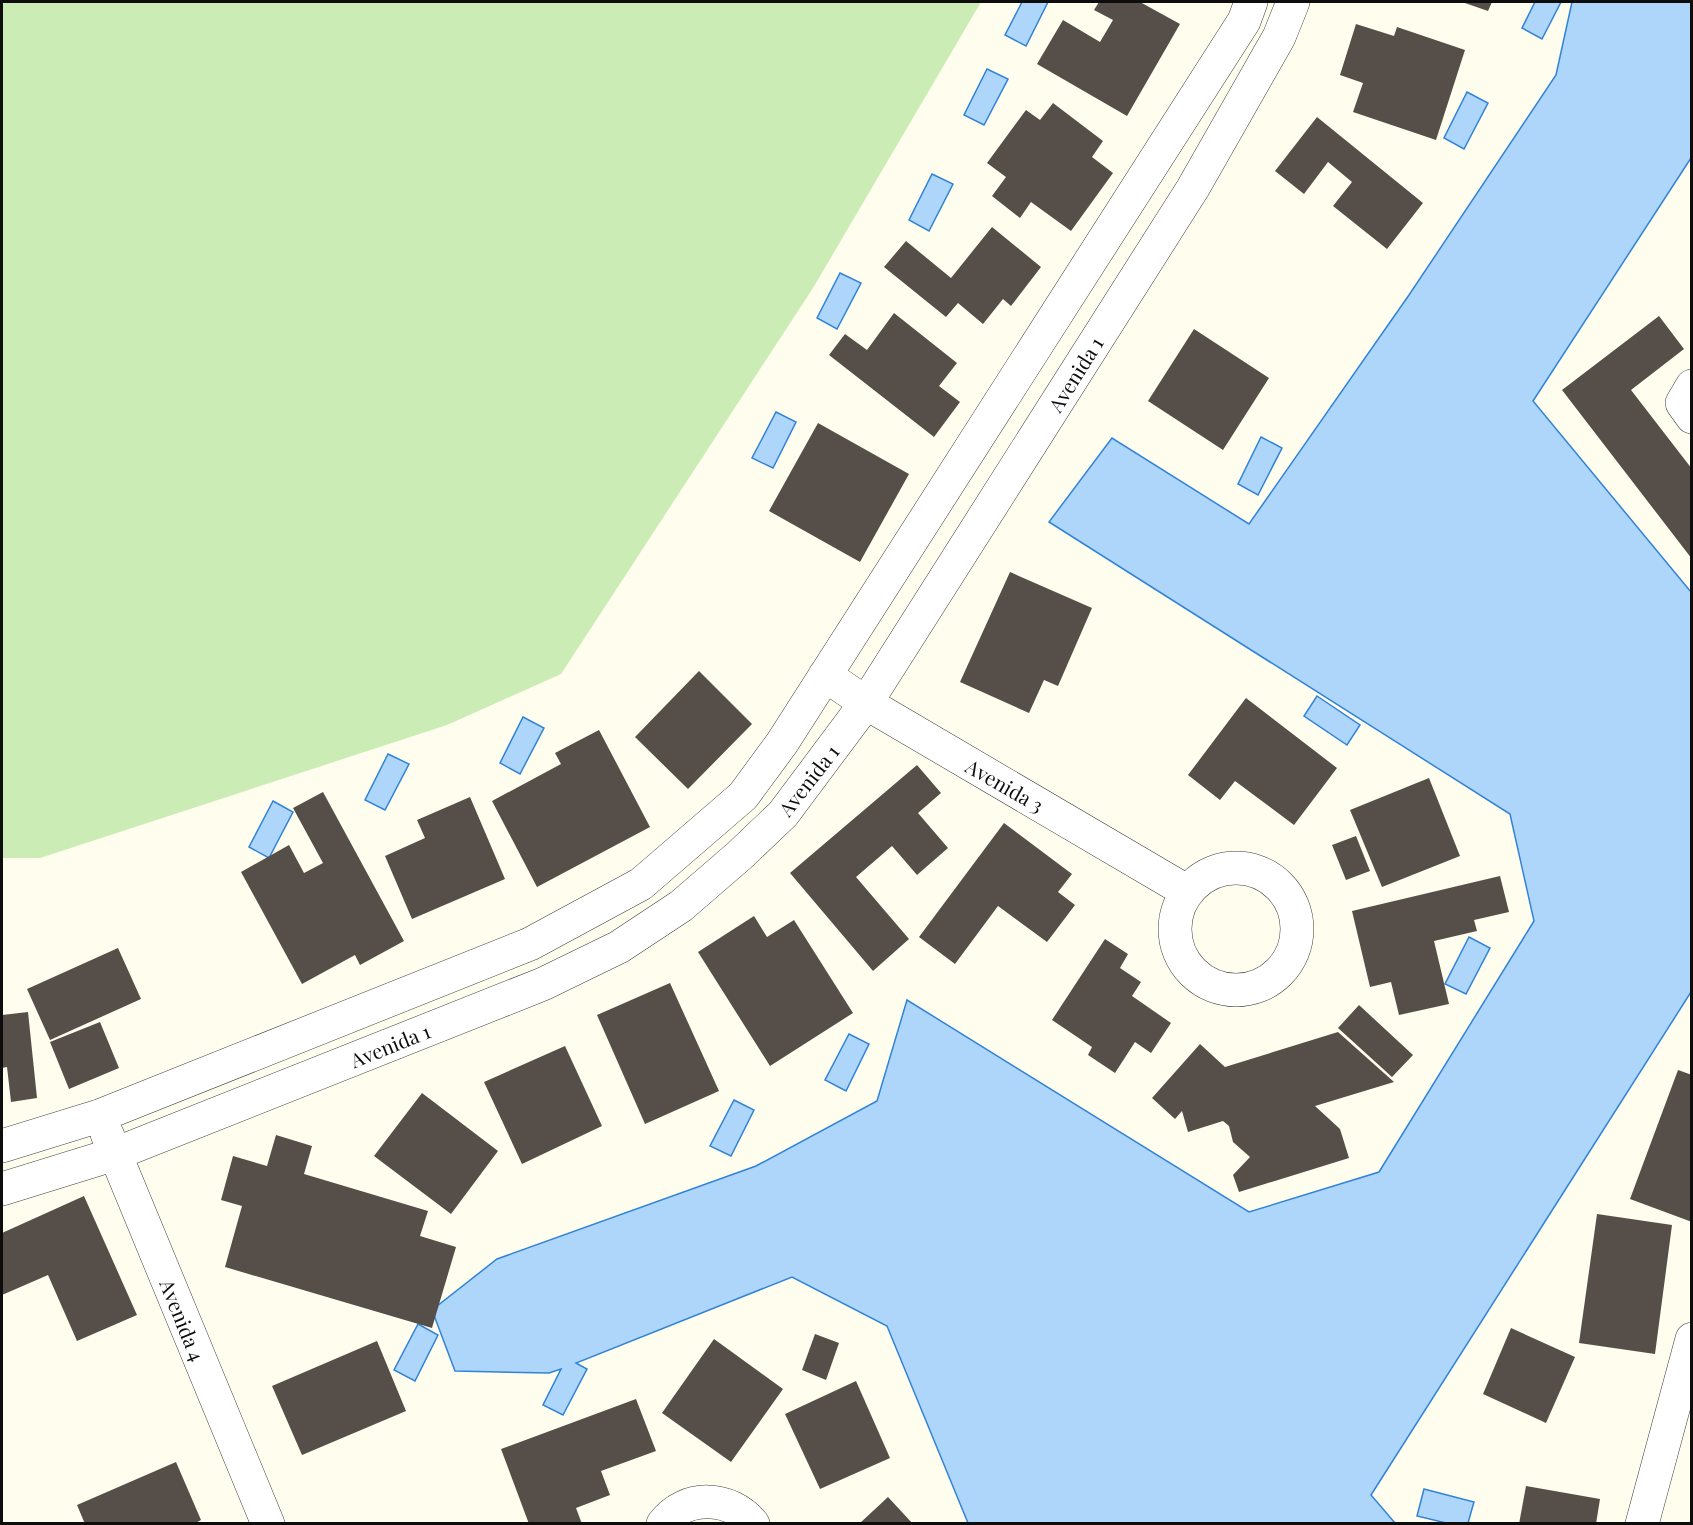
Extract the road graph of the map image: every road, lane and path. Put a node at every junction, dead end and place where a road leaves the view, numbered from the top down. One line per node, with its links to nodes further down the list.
1 (1251, 2): 3 (street)
2 (1293, 2): 4 (street, Avenida 1)
3 (1000, 402): 4 (street); 5 (street)
4 (1040, 429): 6 (street, Avenida 1)
5 (825, 675): 6 (street, Avenida 3); 8 (street)
6 (866, 703): 7 (street, Avenida 3); 10 (street, Avenida 1)
7 (1188, 892)
8 (99, 1116): 9 (street); 10 (street, Avenida 4)
9 (2, 1146)
10 (115, 1154): 11 (street, Avenida 1); 13 (street, Avenida 4)
11 (2, 1189)
12 (1692, 1339): 16 (street)
13 (268, 1524)
14 (663, 1524): 15 (street)
15 (753, 1524)
16 (1642, 1524)

